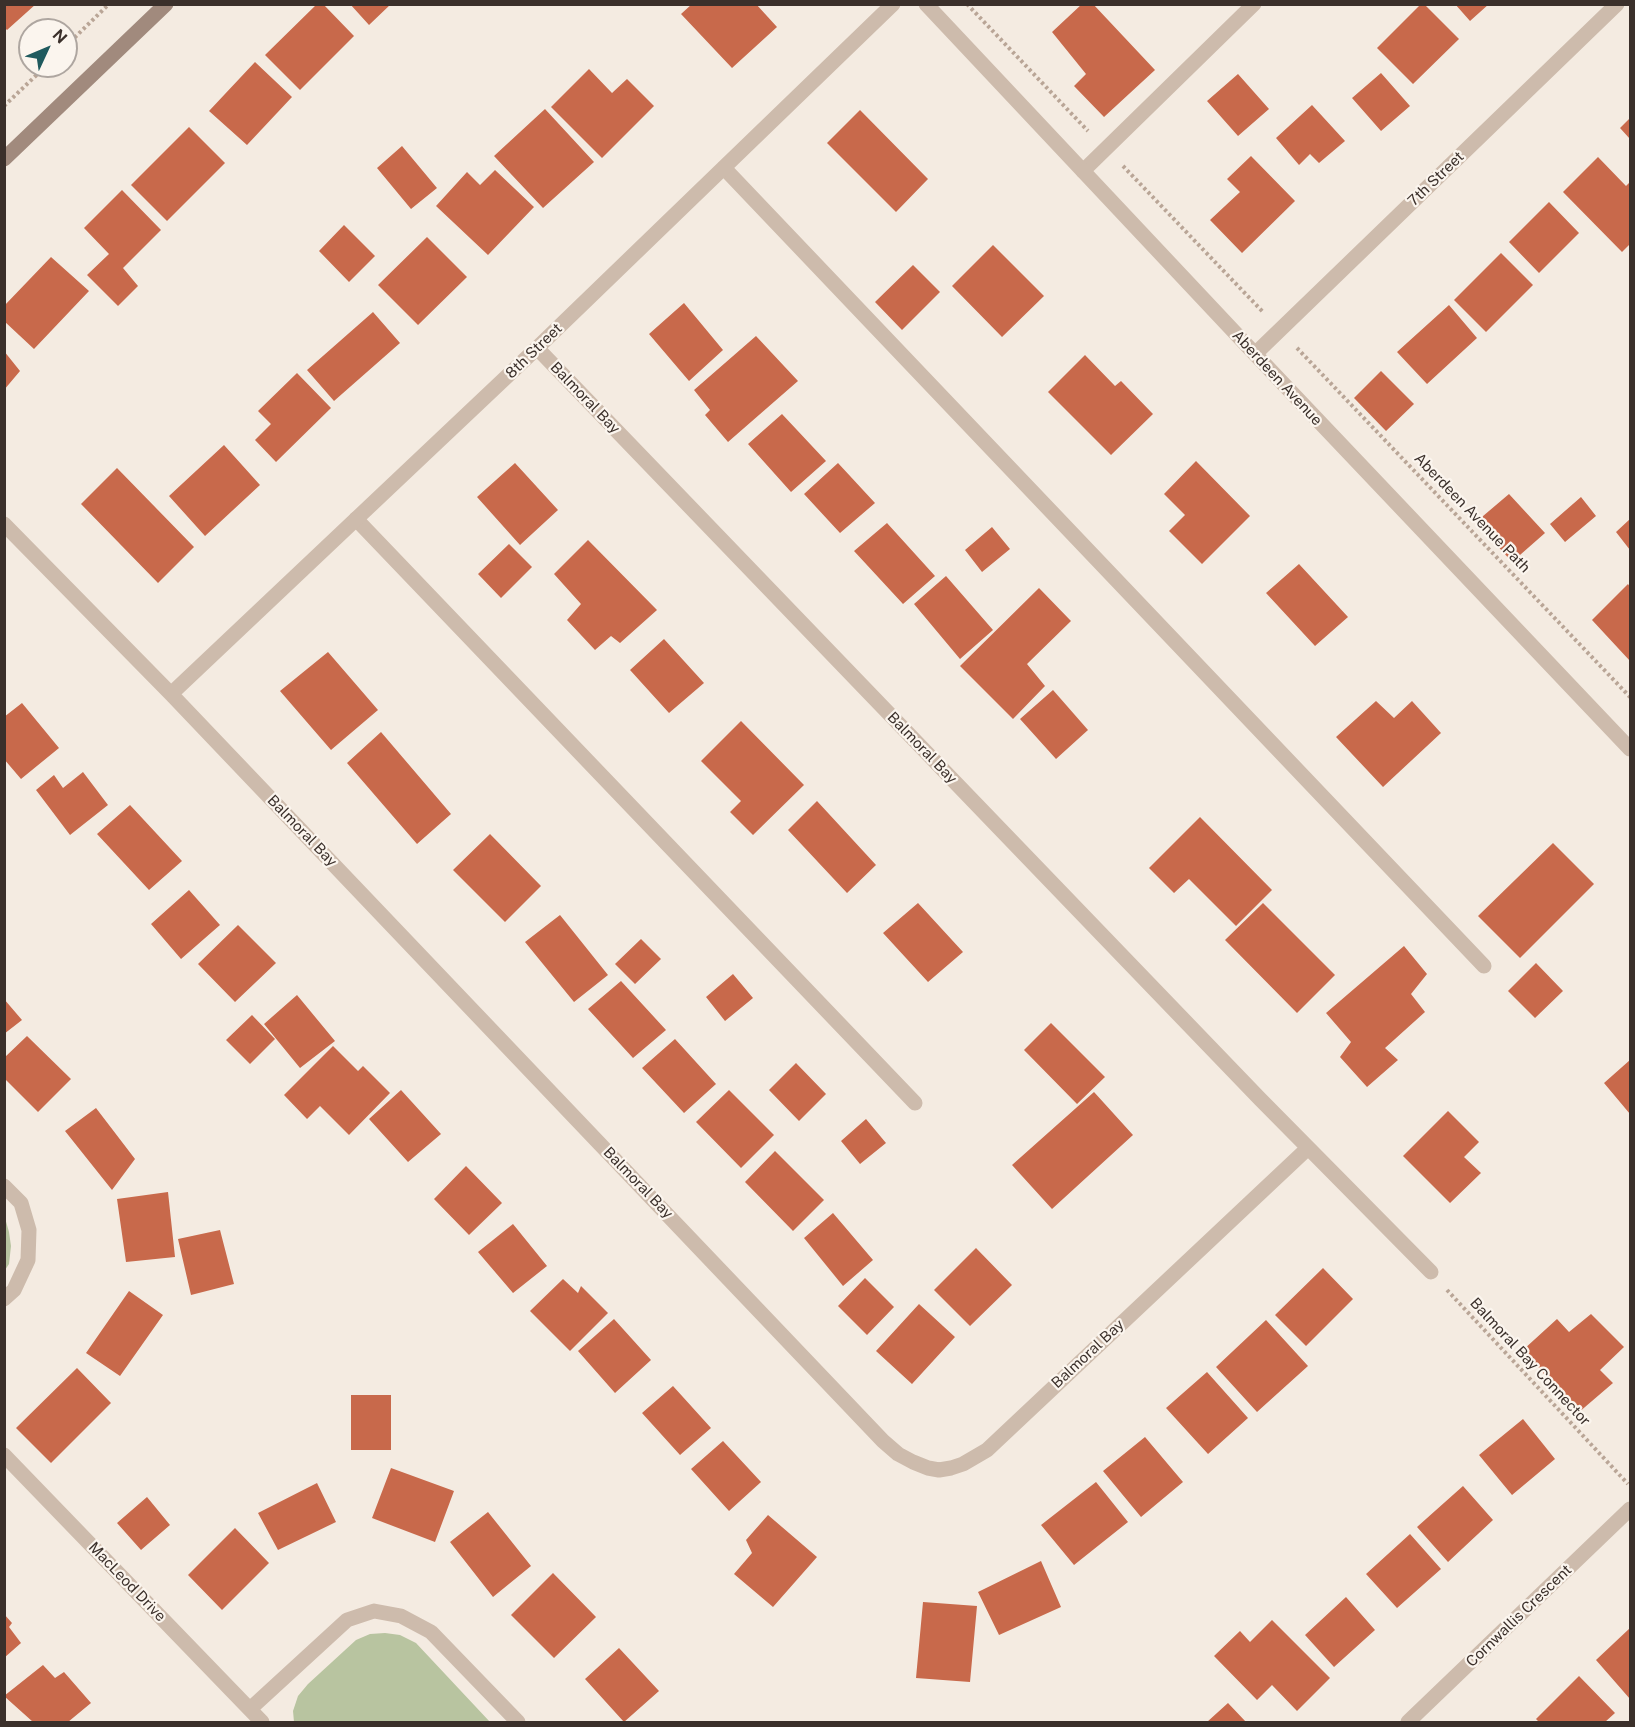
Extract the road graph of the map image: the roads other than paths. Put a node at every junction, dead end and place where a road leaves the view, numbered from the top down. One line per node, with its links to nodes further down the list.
1 (165, 4): 6 (street)
2 (893, 4): 7 (street, 8th Street)
3 (926, 4): 8 (street, Aberdeen Avenue)
4 (1254, 4): 8 (street)
5 (1617, 4): 10 (street, 7th Street)
6 (4, 159)
7 (724, 168): 9 (street, 8th Street); 15 (street)
8 (1083, 171): 10 (street, Aberdeen Avenue)
9 (537, 348): 11 (street, 8th Street); 17 (street, Balmoral Bay)
10 (1255, 354): 14 (street, Aberdeen Avenue)
11 (356, 519): 13 (street, 8th Street); 16 (street)
12 (4, 524): 13 (street, Balmoral Bay)
13 (171, 694): 17 (street, Balmoral Bay)
14 (1630, 749)
15 (1484, 966)
16 (915, 1103)
17 (1308, 1148): 19 (street, Balmoral Bay)
18 (4, 1186): 20 (street)
19 (1428, 1269)
20 (4, 1299)
21 (4, 1455): 23 (street, MacLeod Drive)
22 (1630, 1509): 26 (street, Cornwallis Crescent)
23 (250, 1709): 24 (street, MacLeod Drive); 25 (street)
24 (262, 1722)
25 (518, 1722)
26 (1408, 1722)

